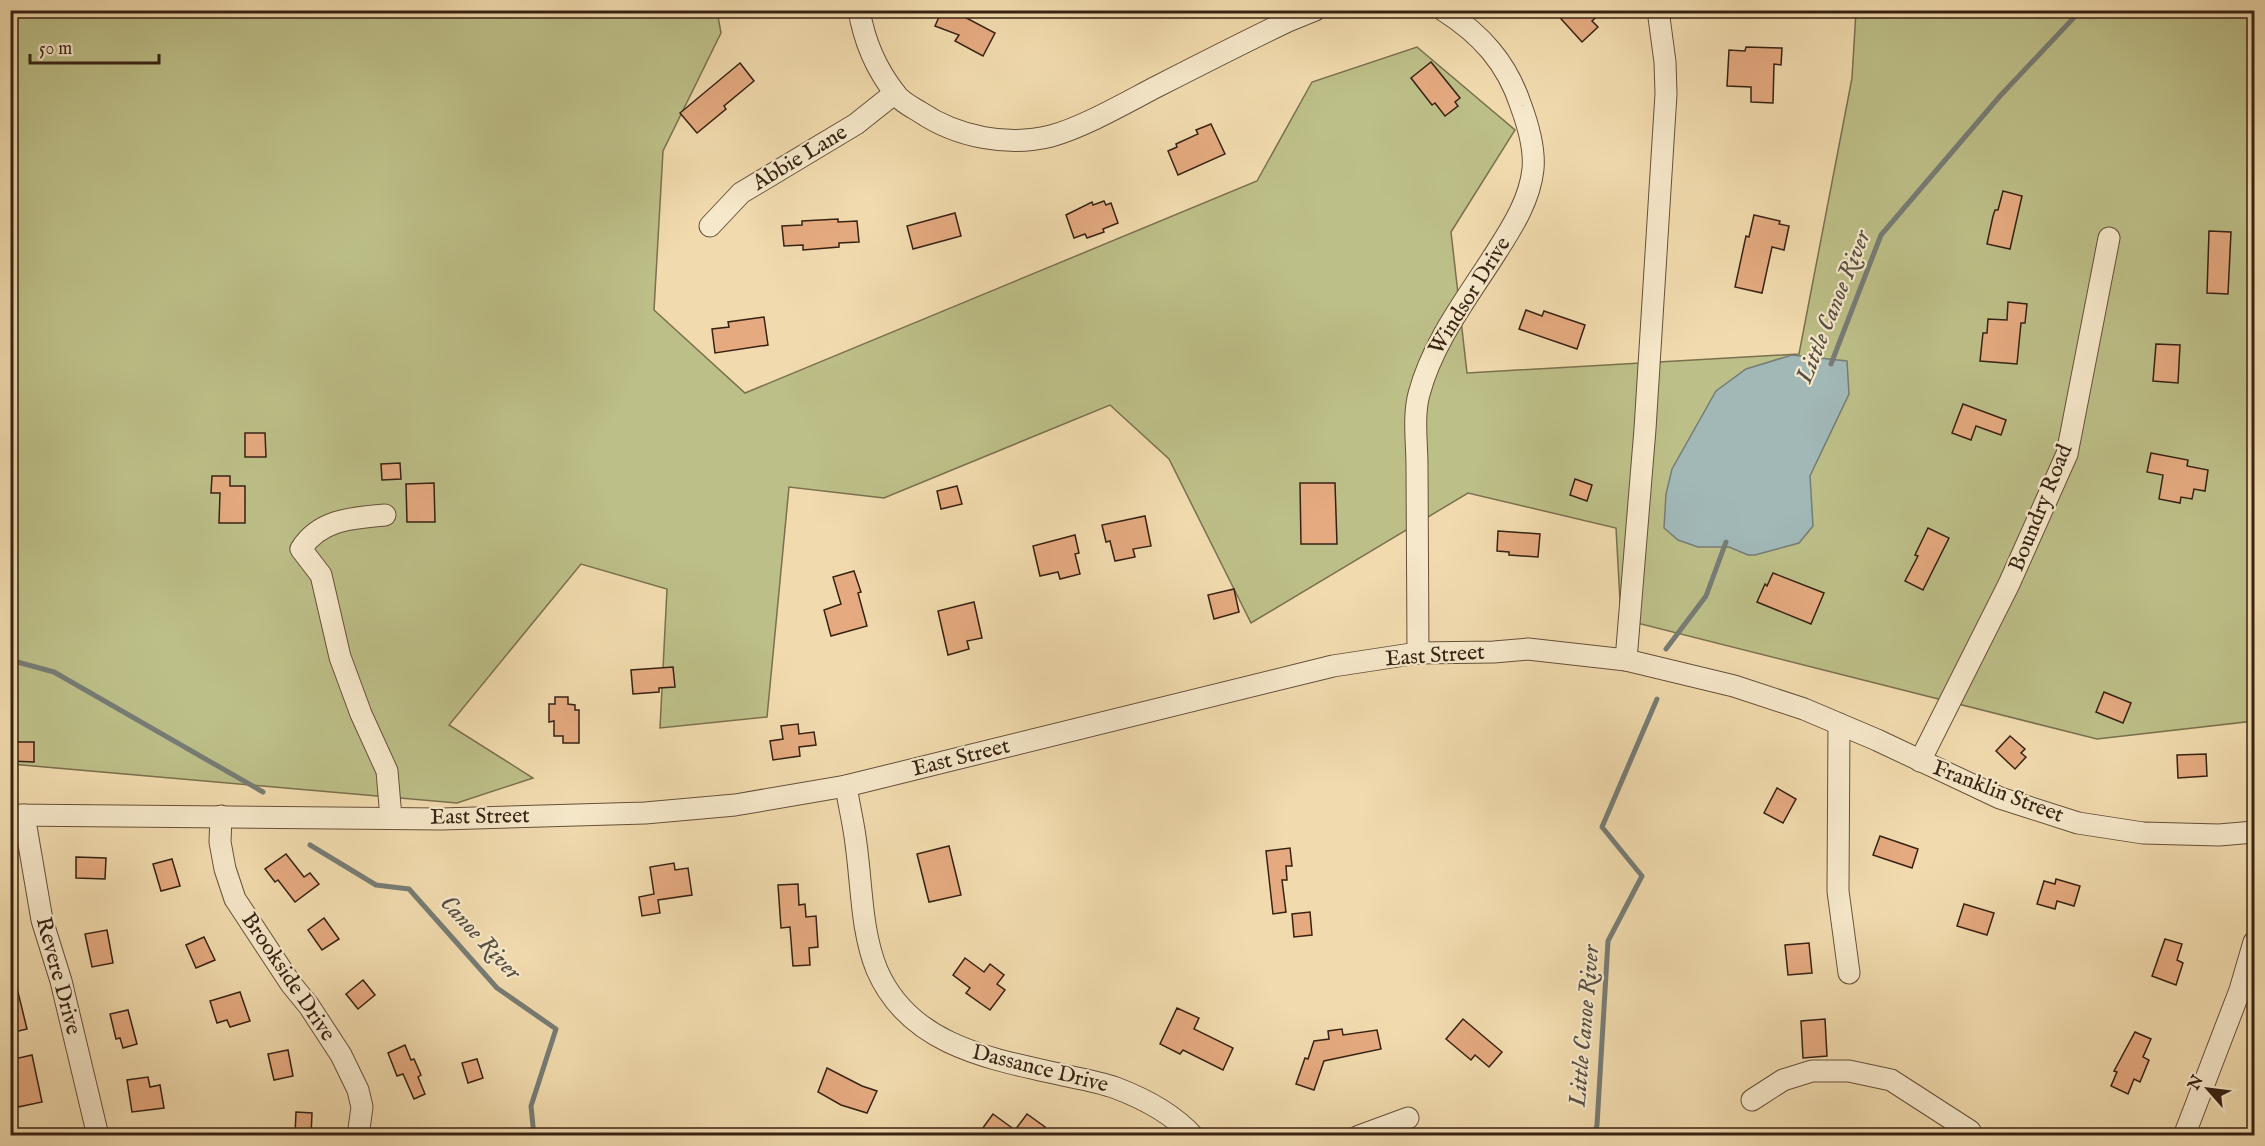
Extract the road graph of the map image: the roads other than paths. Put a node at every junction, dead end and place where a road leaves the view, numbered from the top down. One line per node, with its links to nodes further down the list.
1 (859, 10): 5 (street)
2 (1316, 10): 5 (street)
3 (1443, 10): 9 (street, Windsor Drive)
4 (1658, 10): 10 (street)
5 (895, 93): 6 (street, Abbie Lane)
6 (710, 226)
7 (2109, 238): 13 (street, Boundry Road)
8 (385, 515): 17 (street)
9 (1419, 653): 10 (street, East Street); 14 (street, East Street)
10 (1626, 660): 11 (street, East Street)
11 (1839, 724): 12 (street, East Street); 20 (street)
12 (1889, 746): 13 (street, Franklin Street)
13 (1920, 762): 18 (street, Franklin Street)
14 (846, 786): 17 (street, East Street); 25 (street, Dassance Drive)
15 (17, 815): 16 (street, East Street); 23 (street, Revere Drive)
16 (221, 816): 17 (street, East Street); 24 (street, Brookside Drive)
17 (391, 818)
18 (2254, 832)
19 (2254, 942): 28 (street)
20 (1849, 973)
21 (1752, 1101): 27 (street)
22 (1408, 1118): 26 (street)
23 (98, 1136)
24 (358, 1136)
25 (1193, 1136)
26 (1359, 1136)
27 (1970, 1136)
28 (2184, 1136)

